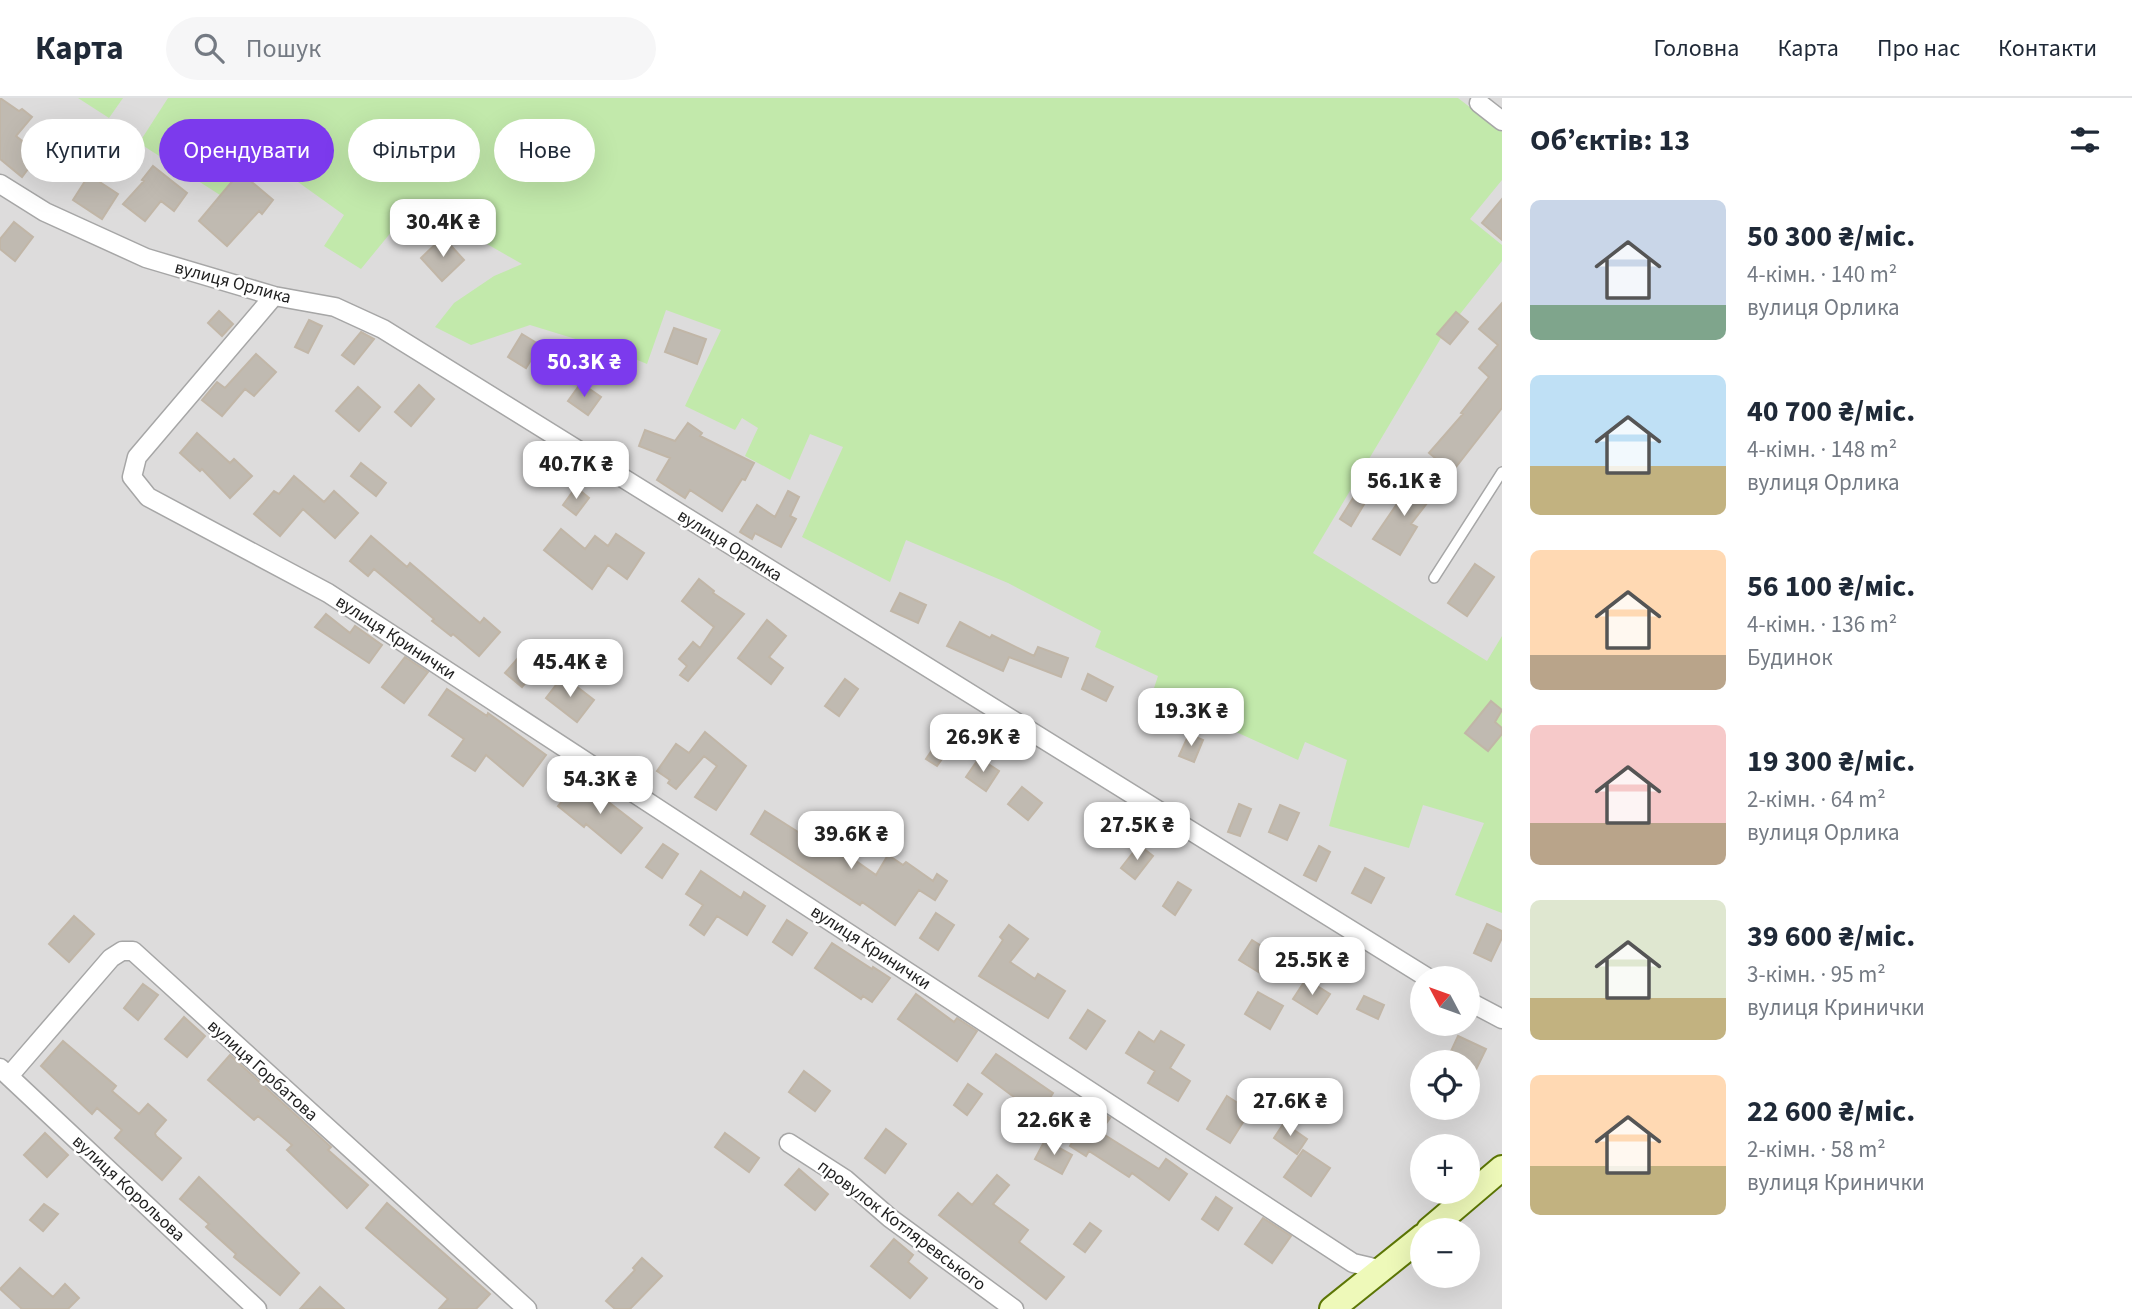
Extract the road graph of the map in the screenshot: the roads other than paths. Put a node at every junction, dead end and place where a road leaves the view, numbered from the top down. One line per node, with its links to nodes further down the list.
1 (1479, 103): 2 (street)
2 (1502, 121)
3 (0, 184): 4 (street, вулиця Орлика)
4 (274, 296): 7 (street, вулиця Орлика); 15 (street, вулиця Кринички)
5 (1502, 472): 6 (lane)
6 (1434, 578)
7 (1410, 967)
8 (1480, 1007): 9 (street)
9 (1502, 1019)
10 (4, 1072): 16 (street, вулиця Корольова); 17 (street, вулиця Горбатова)
11 (789, 1143): 18 (street, провулок Котляревського)
12 (1502, 1168): 13 (main road)
13 (1443, 1218)
14 (1410, 1247): 15 (main road)
15 (1383, 1270): 19 (main road)
16 (257, 1309)
17 (527, 1309)
18 (1014, 1309)
19 (1332, 1309)

